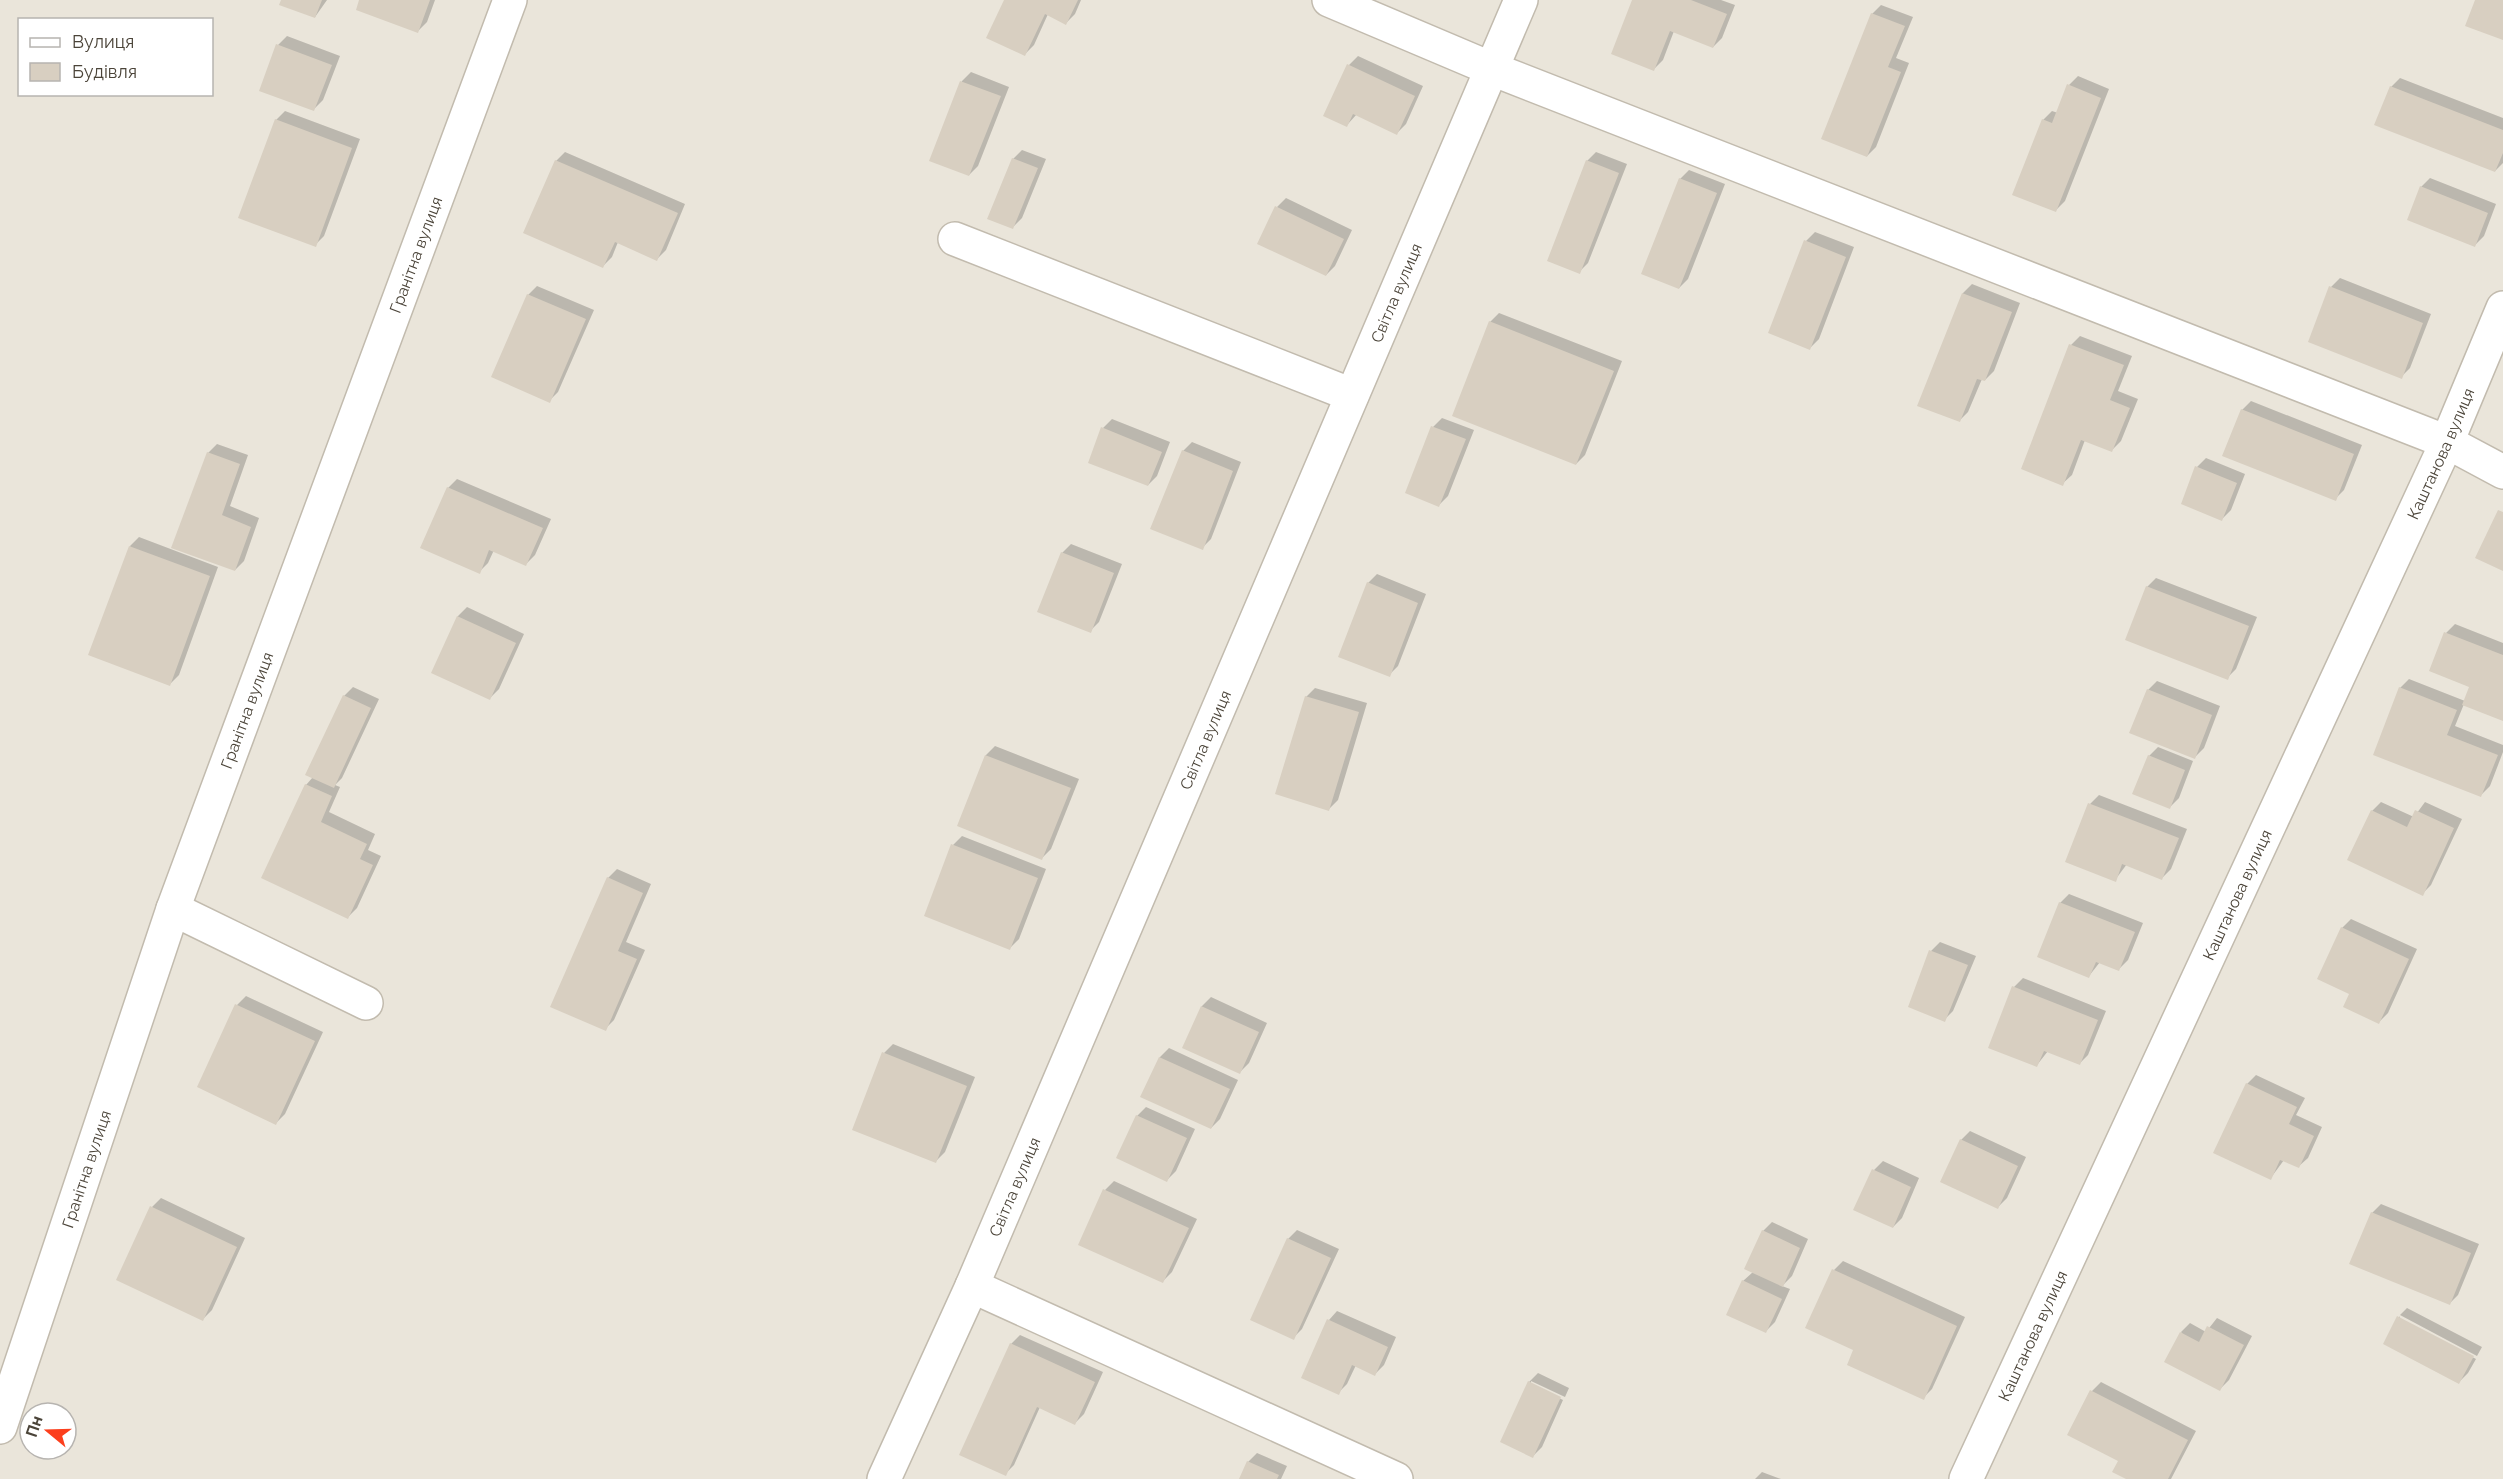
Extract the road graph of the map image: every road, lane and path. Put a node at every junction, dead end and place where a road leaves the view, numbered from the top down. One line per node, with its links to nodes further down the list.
1 (510, 0): 10 (street, Гранітна вулиця)
2 (1329, 0): 4 (street)
3 (1521, 0): 4 (street, Світла вулиця)
4 (1492, 69): 7 (street, Світла вулиця); 8 (street)
5 (955, 239): 7 (street)
6 (2503, 308): 8 (street, Каштанова вулиця)
7 (1352, 395): 12 (street, Світла вулиця)
8 (2446, 442): 9 (street); 16 (street, Каштанова вулиця)
9 (2503, 472)
10 (172, 909): 11 (street); 13 (street, Гранітна вулиця)
11 (366, 1003)
12 (972, 1286): 14 (street, Світла вулиця); 15 (street)
13 (0, 1427)
14 (884, 1479)
15 (1396, 1479)
16 (1966, 1479)

